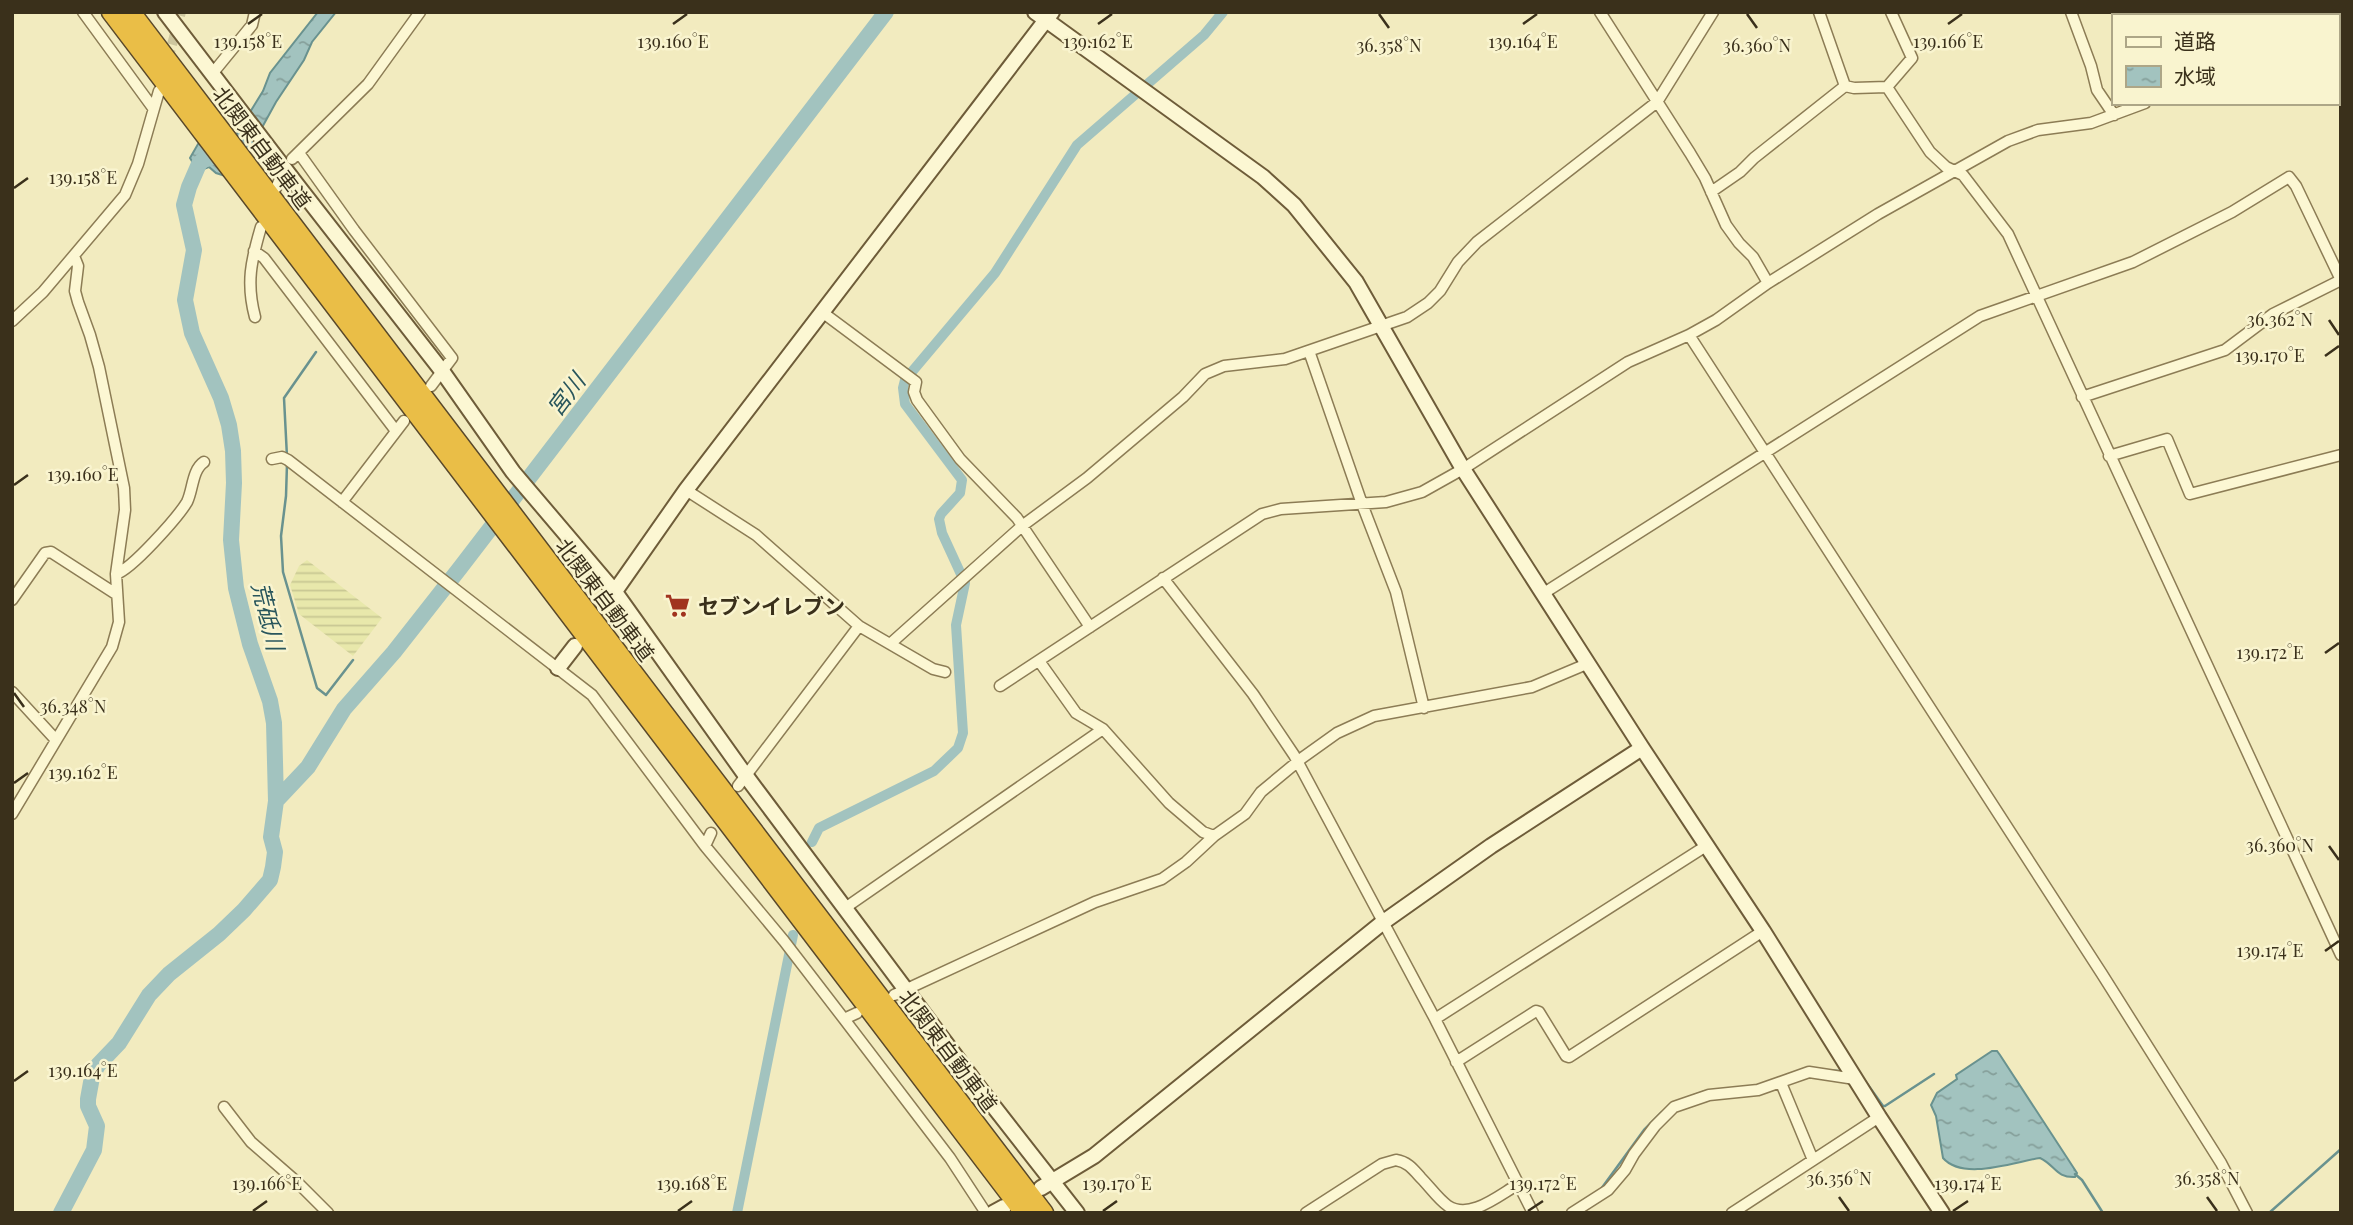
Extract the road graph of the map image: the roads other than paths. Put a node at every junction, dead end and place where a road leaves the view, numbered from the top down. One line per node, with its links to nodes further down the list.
1 (83, 12): 20 (street)
2 (111, 12): 18 (highway, 北関東自動車道)
3 (131, 12): 18 (highway, 北関東自動車道)
4 (165, 12): 13 (street)
5 (255, 12): 13 (street)
6 (420, 12): 37 (street)
7 (1600, 12): 17 (street)
8 (1713, 12): 17 (street)
9 (1819, 12): 14 (street)
10 (1891, 12): 15 (street)
11 (2071, 12): 21 (street)
12 (1044, 15): 31 (street); 34 (street)
13 (215, 78): 37 (street)
14 (1845, 86): 15 (street); 25 (street)
15 (1887, 86): 22 (street)
16 (159, 91): 20 (street)
17 (1657, 102): 25 (street); 34 (street)
18 (192, 105): 24 (highway, 北関東自動車道); 49 (highway, 北関東自動車道)
19 (2140, 105): 21 (street)
20 (153, 108): 28 (street)
21 (2114, 115): 22 (street)
22 (1955, 173): 29 (street); 30 (street)
23 (282, 175): 24 (street)
24 (270, 187): 49 (highway, 北関東自動車道)
25 (1711, 192): 29 (street)
26 (261, 227): 27 (street)
27 (254, 251): 32 (street); 41 (street)
28 (74, 256): 33 (street); 54 (street)
29 (1768, 283): 35 (street)
30 (2036, 296): 39 (street); 39 (street); 42 (street)
31 (822, 312): 48 (street); 52 (street)
32 (255, 317)
33 (12, 321)
34 (1382, 324): 36 (street); 47 (street)
35 (1689, 335): 42 (street); 47 (street)
36 (1309, 351): 51 (street); 52 (street)
37 (442, 372): 38 (street); 56 (street)
38 (431, 386)
39 (2082, 397): 44 (street)
40 (404, 421): 41 (street)
41 (396, 431): 50 (street)
42 (1764, 453): 57 (street); 108 (street)
43 (2341, 455): 44 (street)
44 (2109, 456): 85 (street)
45 (272, 459): 50 (street)
46 (204, 462): 54 (street)
47 (1463, 469): 51 (street); 57 (street)
48 (686, 490): 56 (street); 61 (street)
49 (488, 495): 53 (highway, 北関東自動車道)
50 (342, 502): 67 (street)
51 (1362, 504): 55 (street); 71 (street)
52 (1022, 526): 62 (street); 63 (street)
53 (517, 532): 100 (highway, 北関東自動車道); 101 (highway, 北関東自動車道)
54 (117, 574): 58 (street)
55 (1163, 578): 62 (street); 75 (street)
56 (615, 592): 60 (street); 76 (street)
57 (1544, 593): 66 (street)
58 (116, 594): 59 (street); 73 (street)
59 (12, 600)
60 (604, 607)
61 (859, 626): 63 (street); 76 (street)
62 (1090, 627): 65 (street)
63 (890, 644): 68 (street)
64 (575, 646): 67 (street)
65 (1039, 661): 69 (street); 72 (street)
66 (1589, 663): 71 (street); 74 (street)
67 (558, 668): 80 (street)
68 (945, 672)
69 (1000, 687)
70 (12, 692): 73 (street)
71 (1424, 708): 75 (street)
72 (1103, 729): 79 (street); 82 (street)
73 (56, 740): 77 (street)
74 (1642, 748): 81 (street); 83 (street)
75 (1297, 763): 79 (street); 83 (street)
76 (742, 781): 82 (street)
77 (12, 814)
78 (712, 833): 80 (street)
79 (1214, 836): 86 (street)
80 (705, 846): 88 (street)
81 (1706, 846): 84 (street); 89 (street)
82 (845, 908): 86 (street)
83 (1382, 923): 89 (street); 96 (street)
84 (1763, 931): 90 (street); 91 (street)
85 (2341, 955)
86 (900, 992): 96 (street)
87 (856, 1013): 88 (street)
88 (844, 1019): 99 (street)
89 (1435, 1019): 90 (street)
90 (1456, 1062): 97 (street)
91 (1855, 1079): 92 (street); 94 (street)
92 (1781, 1083): 95 (street); 105 (street)
93 (224, 1108): 98 (street)
94 (1879, 1117): 95 (street); 107 (street)
95 (1813, 1160): 106 (street)
96 (1047, 1184): 102 (street)
97 (1517, 1185): 103 (street); 104 (street)
98 (328, 1213)
99 (986, 1213)
100 (1024, 1213)
101 (1044, 1213)
102 (1077, 1213)
103 (1306, 1213)
104 (1533, 1213)
105 (1572, 1213)
106 (1732, 1213)
107 (1942, 1213)
108 (2247, 1213)

